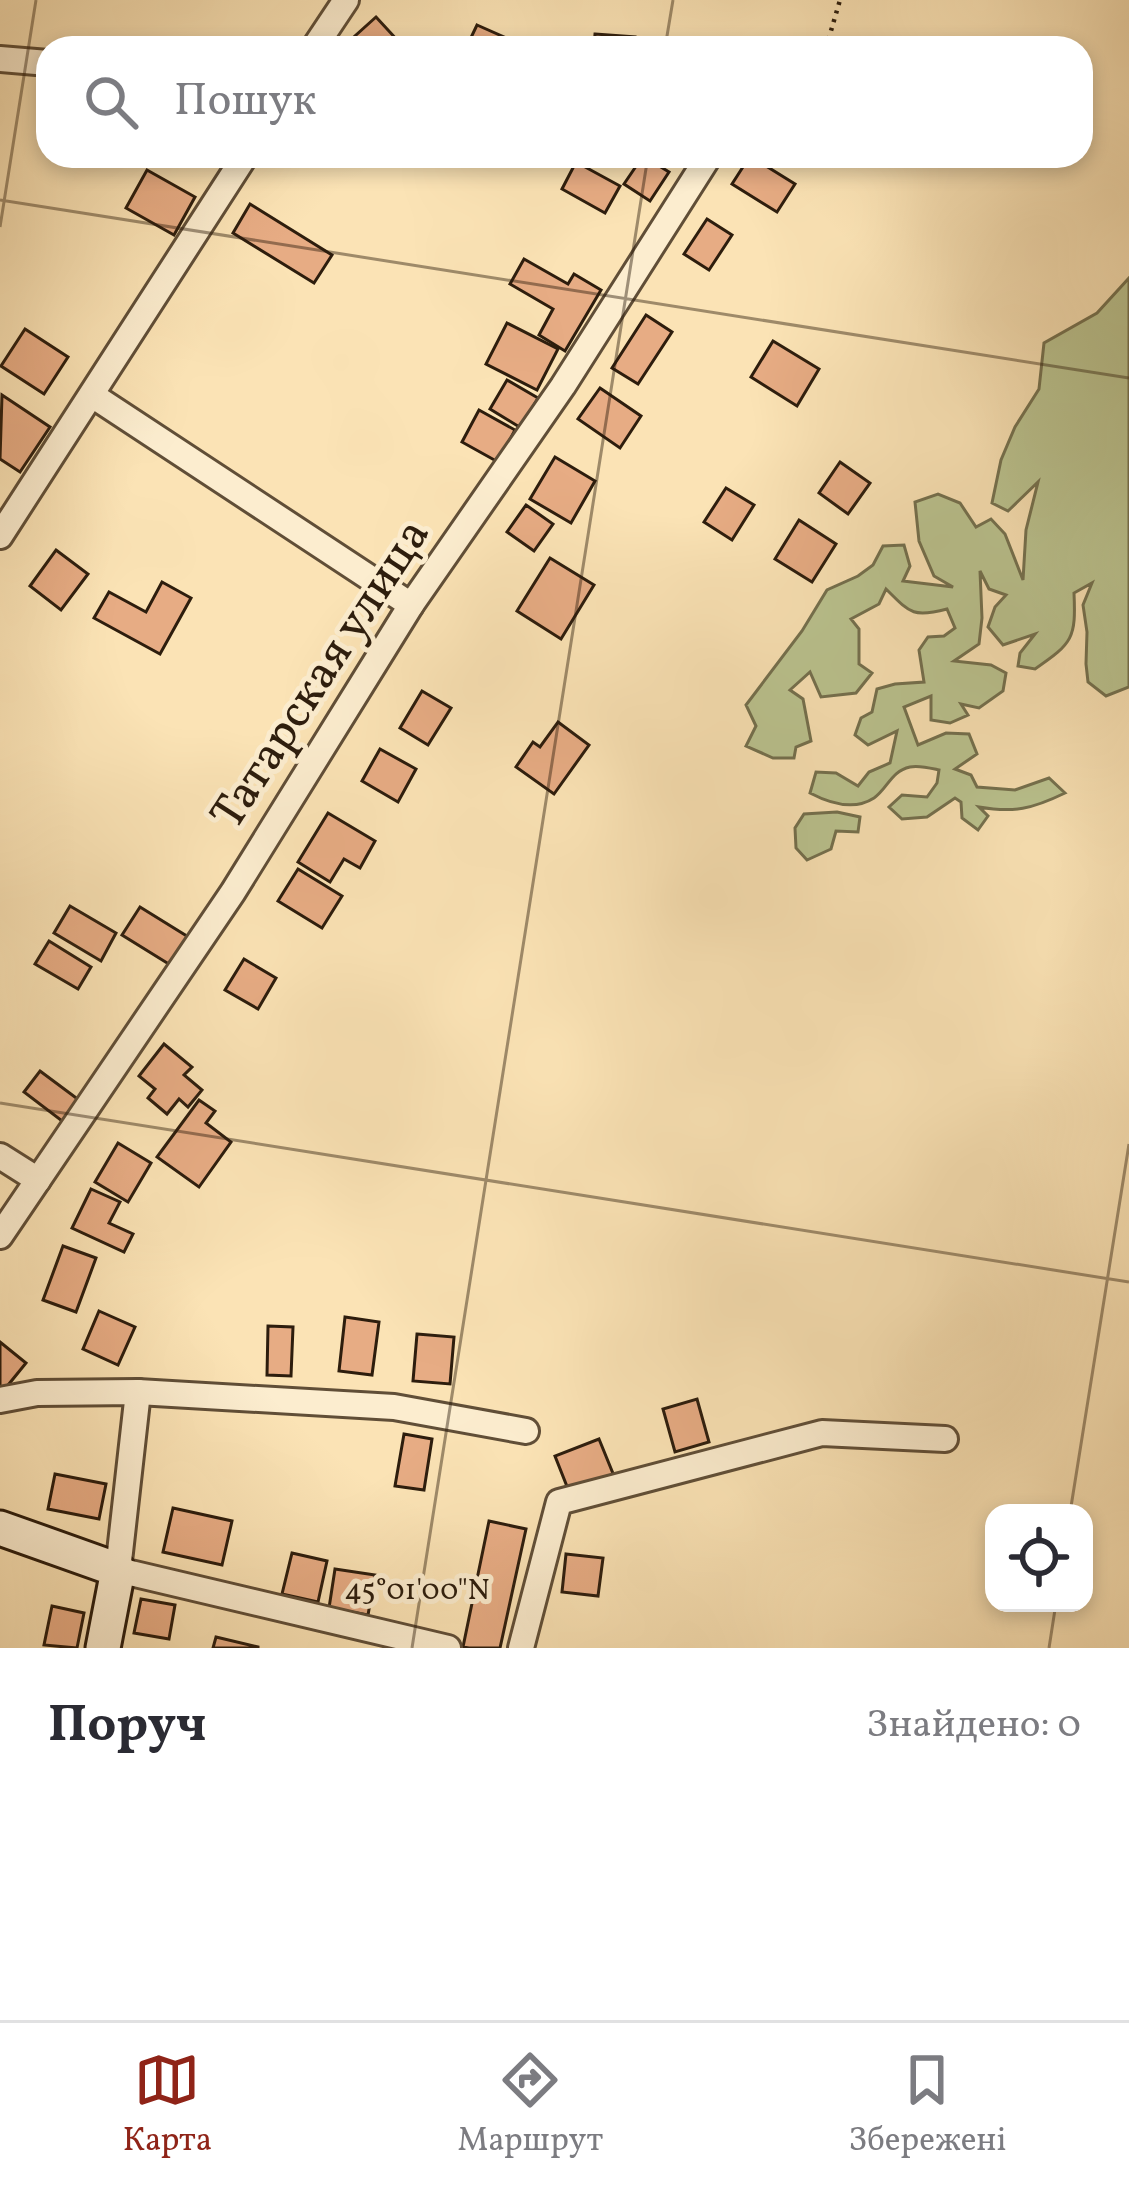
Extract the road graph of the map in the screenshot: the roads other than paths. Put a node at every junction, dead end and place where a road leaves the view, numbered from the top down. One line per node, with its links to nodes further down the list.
1 (346, 0): 2 (street)
2 (322, 36)
3 (0, 59): 4 (street)
4 (36, 62)
5 (237, 168): 7 (street)
6 (701, 168): 9 (street, Татарская улица)
7 (92, 395): 8 (street); 9 (street)
8 (0, 536)
9 (411, 605): 11 (street, Татарская улица)
10 (0, 1156): 11 (street)
11 (38, 1180): 12 (street, Татарская улица)
12 (0, 1236)
13 (138, 1392): 14 (street); 15 (street); 18 (street)
14 (0, 1400)
15 (526, 1431)
16 (945, 1439): 21 (street)
17 (0, 1528): 18 (street)
18 (118, 1570): 19 (street); 20 (street)
19 (103, 1648)
20 (448, 1648)
21 (521, 1648)

